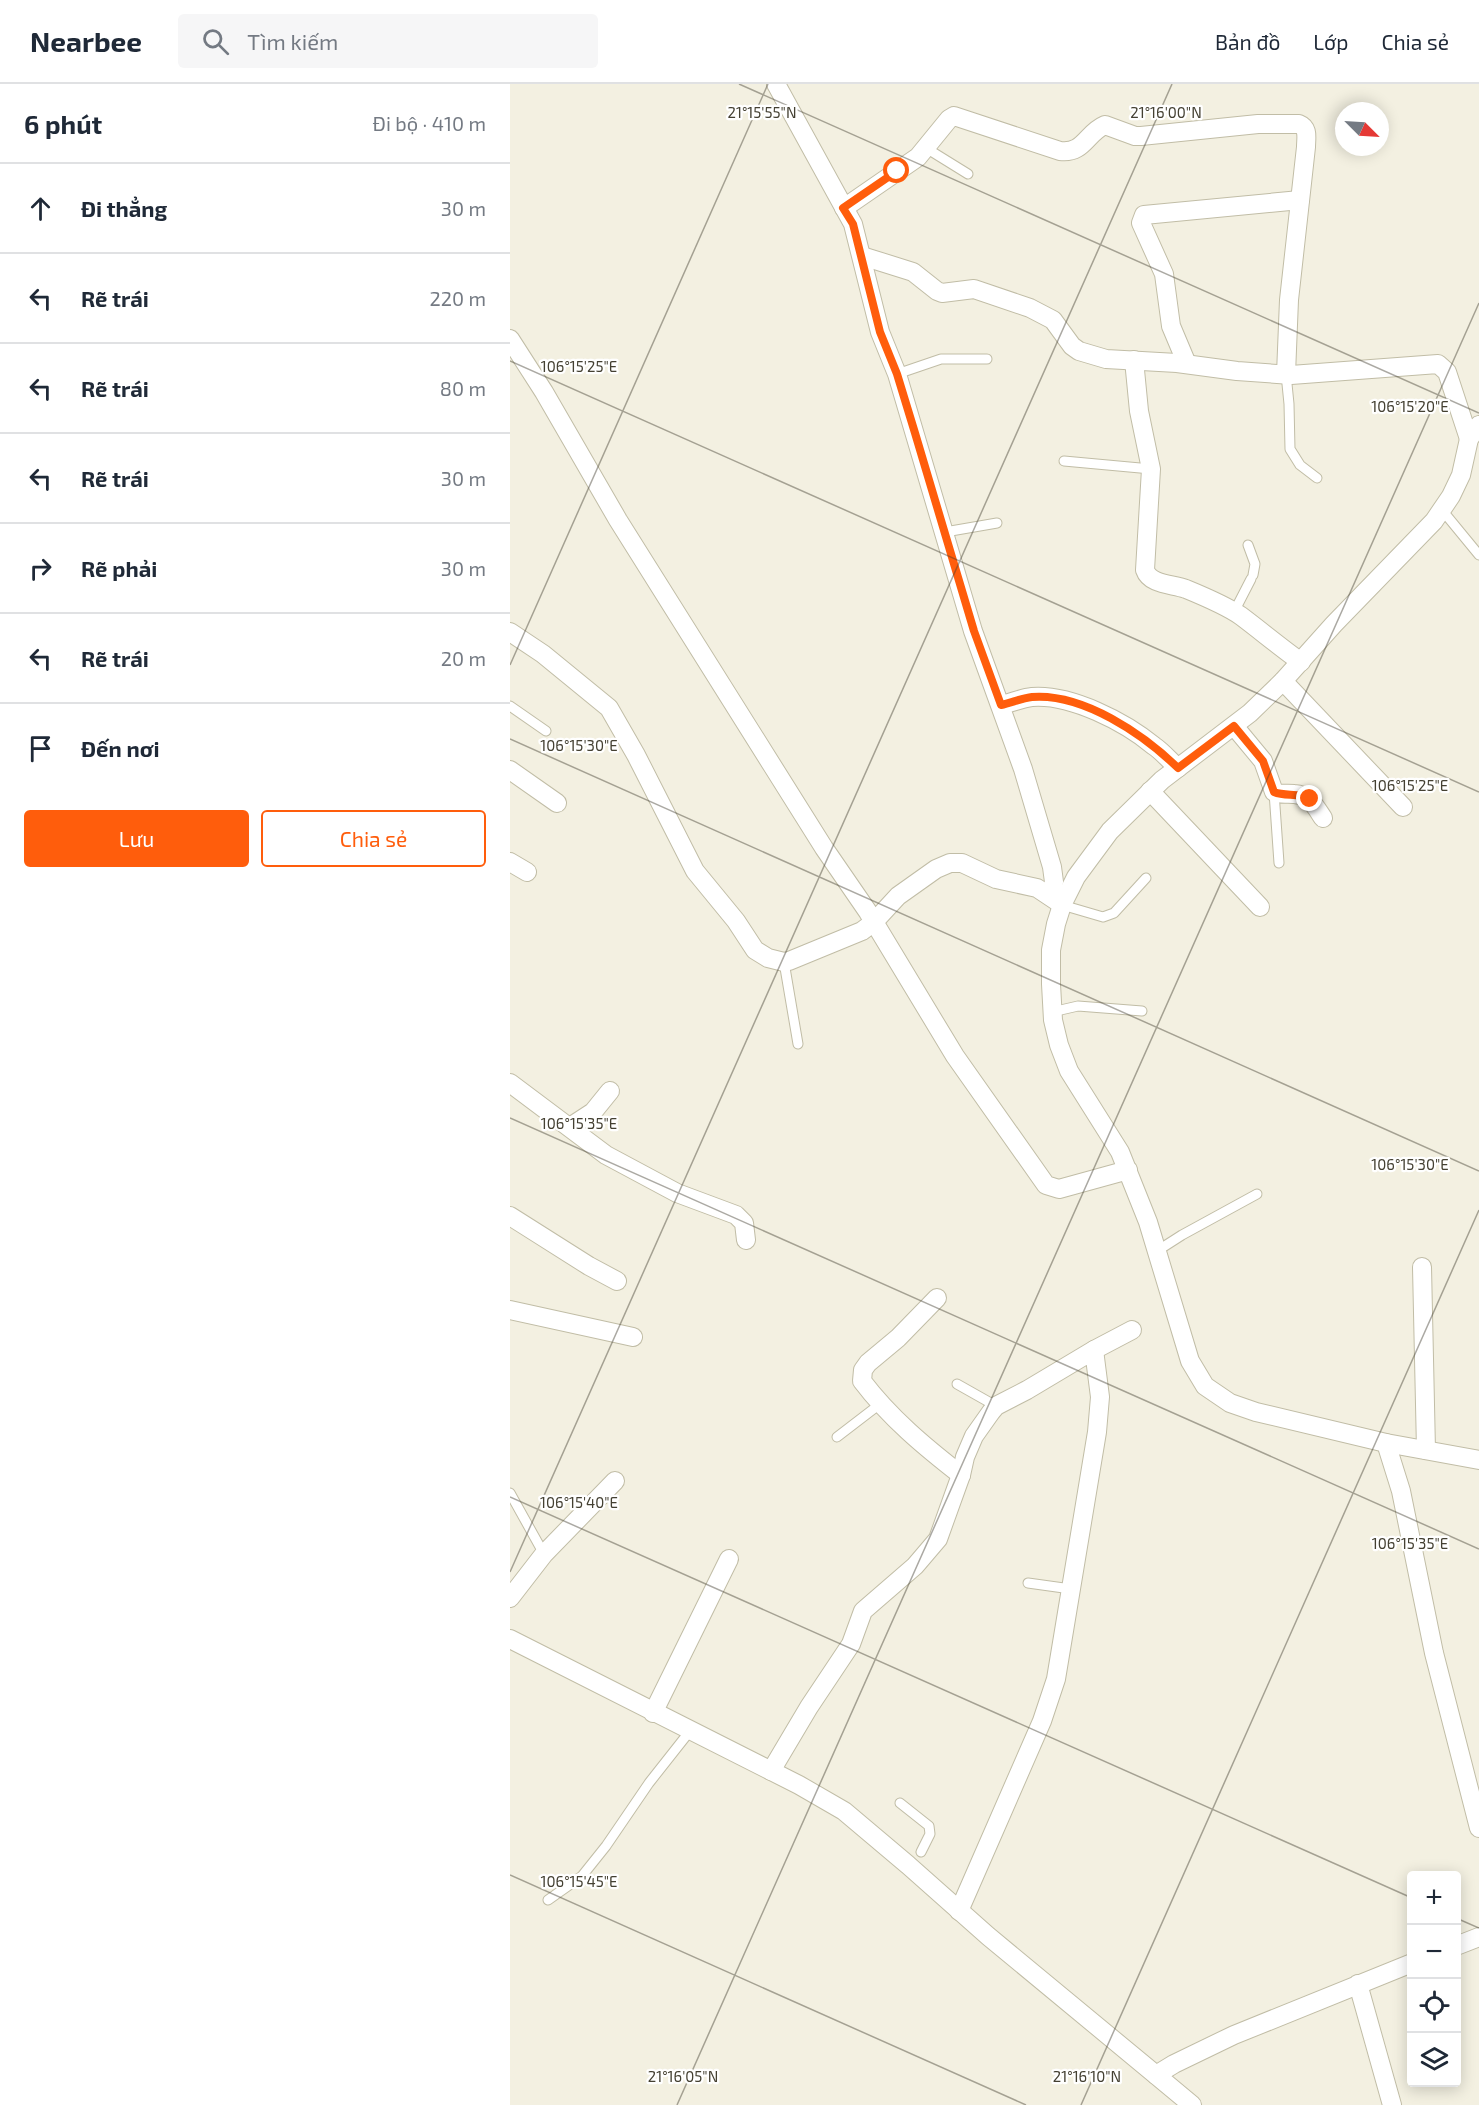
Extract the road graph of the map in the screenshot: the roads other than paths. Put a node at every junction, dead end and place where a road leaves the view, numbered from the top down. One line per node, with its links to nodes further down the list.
1 (776, 84): 5 (street)
2 (926, 148): 3 (lane); 4 (street); 5 (street)
3 (968, 174)
4 (1300, 200): 10 (street); 12 (street)
5 (843, 208): 6 (street)
6 (862, 256): 9 (street); 11 (street)
7 (510, 339): 43 (street)
8 (987, 359): 11 (lane)
9 (1134, 360): 10 (street); 15 (street)
10 (1186, 364): 12 (street)
11 (897, 374): 19 (street)
12 (1286, 374): 13 (street); 16 (lane)
13 (1474, 432): 17 (street)
14 (1064, 461): 15 (lane)
15 (1151, 469): 22 (street)
16 (1317, 478)
17 (1442, 510): 21 (lane); 24 (street)
18 (997, 523): 19 (lane)
19 (945, 532): 26 (street)
20 (1248, 545): 22 (lane)
21 (1479, 555)
22 (1234, 612): 24 (street)
23 (510, 632): 44 (street)
24 (1301, 662): 25 (street)
25 (1283, 681): 28 (street); 35 (street)
26 (1001, 705): 30 (street); 41 (street)
27 (510, 706): 29 (lane)
28 (1234, 726): 30 (street); 33 (street)
29 (546, 731)
30 (1178, 768): 32 (street)
31 (510, 770): 34 (street)
32 (1150, 791): 41 (street); 42 (street)
33 (1274, 792): 36 (street); 38 (lane)
34 (557, 803)
35 (1403, 807)
36 (1323, 819)
37 (510, 862): 39 (street)
38 (1279, 862)
39 (527, 872)
40 (1146, 878): 41 (lane)
41 (1056, 901): 43 (street); 46 (street)
42 (1260, 907)
43 (874, 922): 44 (street); 51 (street)
44 (784, 962): 47 (lane)
45 (1142, 1011): 46 (lane)
46 (1052, 1012): 51 (street)
47 (798, 1044)
48 (510, 1083): 50 (street)
49 (610, 1091): 50 (street)
50 (570, 1127): 54 (street)
51 (1128, 1170): 55 (street)
52 (1257, 1194): 55 (lane)
53 (510, 1216): 57 (street)
54 (746, 1240)
55 (1157, 1251): 67 (street)
56 (1422, 1268): 68 (street)
57 (617, 1281)
58 (937, 1298): 64 (street)
59 (510, 1310): 61 (street)
60 (1131, 1330): 62 (street)
61 (633, 1337)
62 (1094, 1350): 65 (street); 76 (street)
63 (957, 1384): 65 (lane)
64 (880, 1404): 66 (lane); 70 (street)
65 (996, 1406): 70 (street)
66 (837, 1437)
67 (1386, 1443): 68 (street); 83 (street)
68 (1426, 1450): 69 (street)
69 (1479, 1460)
70 (961, 1474): 81 (street)
71 (615, 1481): 73 (street)
72 (510, 1493): 73 (lane)
73 (544, 1554): 77 (street)
74 (729, 1559): 79 (street)
75 (1028, 1583): 76 (lane)
76 (1071, 1589): 86 (street)
77 (510, 1598)
78 (510, 1639): 79 (street)
79 (653, 1713): 80 (street)
80 (690, 1731): 81 (street); 85 (lane)
81 (771, 1771): 84 (street)
82 (900, 1803): 84 (lane)
83 (1479, 1828)
84 (916, 1860): 86 (street)
85 (548, 1900)
86 (959, 1911): 91 (street)
87 (1479, 1937): 88 (street)
88 (1461, 1944)
89 (1407, 1965): 90 (street)
90 (1358, 1984): 91 (street); 93 (street)
91 (1156, 2075): 92 (street)
92 (1192, 2105)
93 (1392, 2105)

